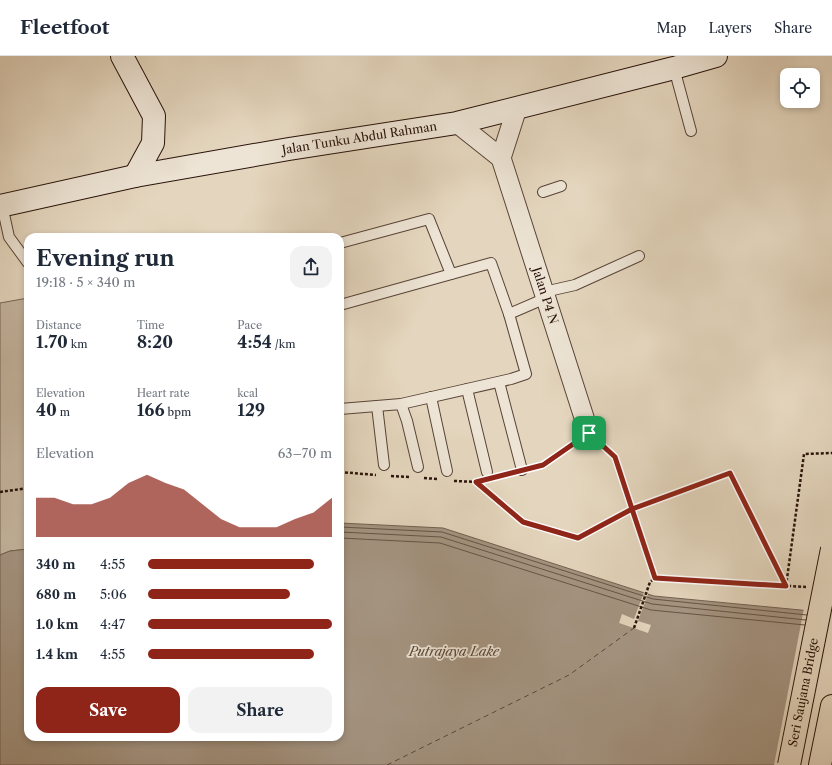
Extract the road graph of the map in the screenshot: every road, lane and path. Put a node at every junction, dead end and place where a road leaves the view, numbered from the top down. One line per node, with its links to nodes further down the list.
1 (122, 56): 8 (street)
2 (716, 56): 3 (street, Jalan Tunku Abdul Rahman)
3 (674, 68): 4 (street, Jalan Tunku Abdul Rahman); 6 (lane)
4 (517, 108): 5 (street, Jalan Tunku Abdul Rahman); 7 (street)
5 (457, 123): 7 (street); 8 (street, Jalan Tunku Abdul Rahman)
6 (691, 131)
7 (501, 158): 16 (street, Jalan P4 N)
8 (135, 176): 11 (street, Jalan Tunku Abdul Rahman)
9 (561, 186): 10 (lane)
10 (543, 192)
11 (1, 205): 13 (lane)
12 (344, 242): 15 (lane)
13 (24, 255)
14 (639, 256): 16 (lane)
15 (450, 274): 17 (lane); 18 (lane)
16 (545, 295): 18 (lane); 25 (street, Jalan P4 N)
17 (344, 304)
18 (509, 314): 19 (lane)
19 (499, 382): 20 (lane); 29 (lane)
20 (467, 389): 21 (lane); 33 (lane)
21 (431, 398): 22 (lane); 30 (lane)
22 (401, 404): 23 (lane); 27 (lane)
23 (377, 406): 24 (lane); 28 (lane)
24 (344, 409)
25 (589, 433): 29 (path); 41 (path)
26 (832, 453): 44 (path)
27 (418, 467)
28 (385, 470): 34 (path)
29 (521, 470): 33 (path)
30 (448, 471)
31 (344, 472): 32 (path)
32 (378, 475)
33 (487, 477): 38 (path)
34 (416, 478)
35 (423, 478): 36 (path)
36 (438, 479)
37 (454, 481): 38 (path)
38 (476, 482): 41 (path)
39 (24, 489): 40 (path)
40 (0, 492)
41 (632, 509): 43 (path); 44 (path)
42 (832, 549): 48 (main road, Seri Saujana Bridge, bridge)
43 (655, 578): 44 (path); 46 (path)
44 (786, 586): 45 (path)
45 (809, 587)
46 (634, 628)
47 (832, 706): 49 (main road)
48 (789, 765)
49 (820, 765)

